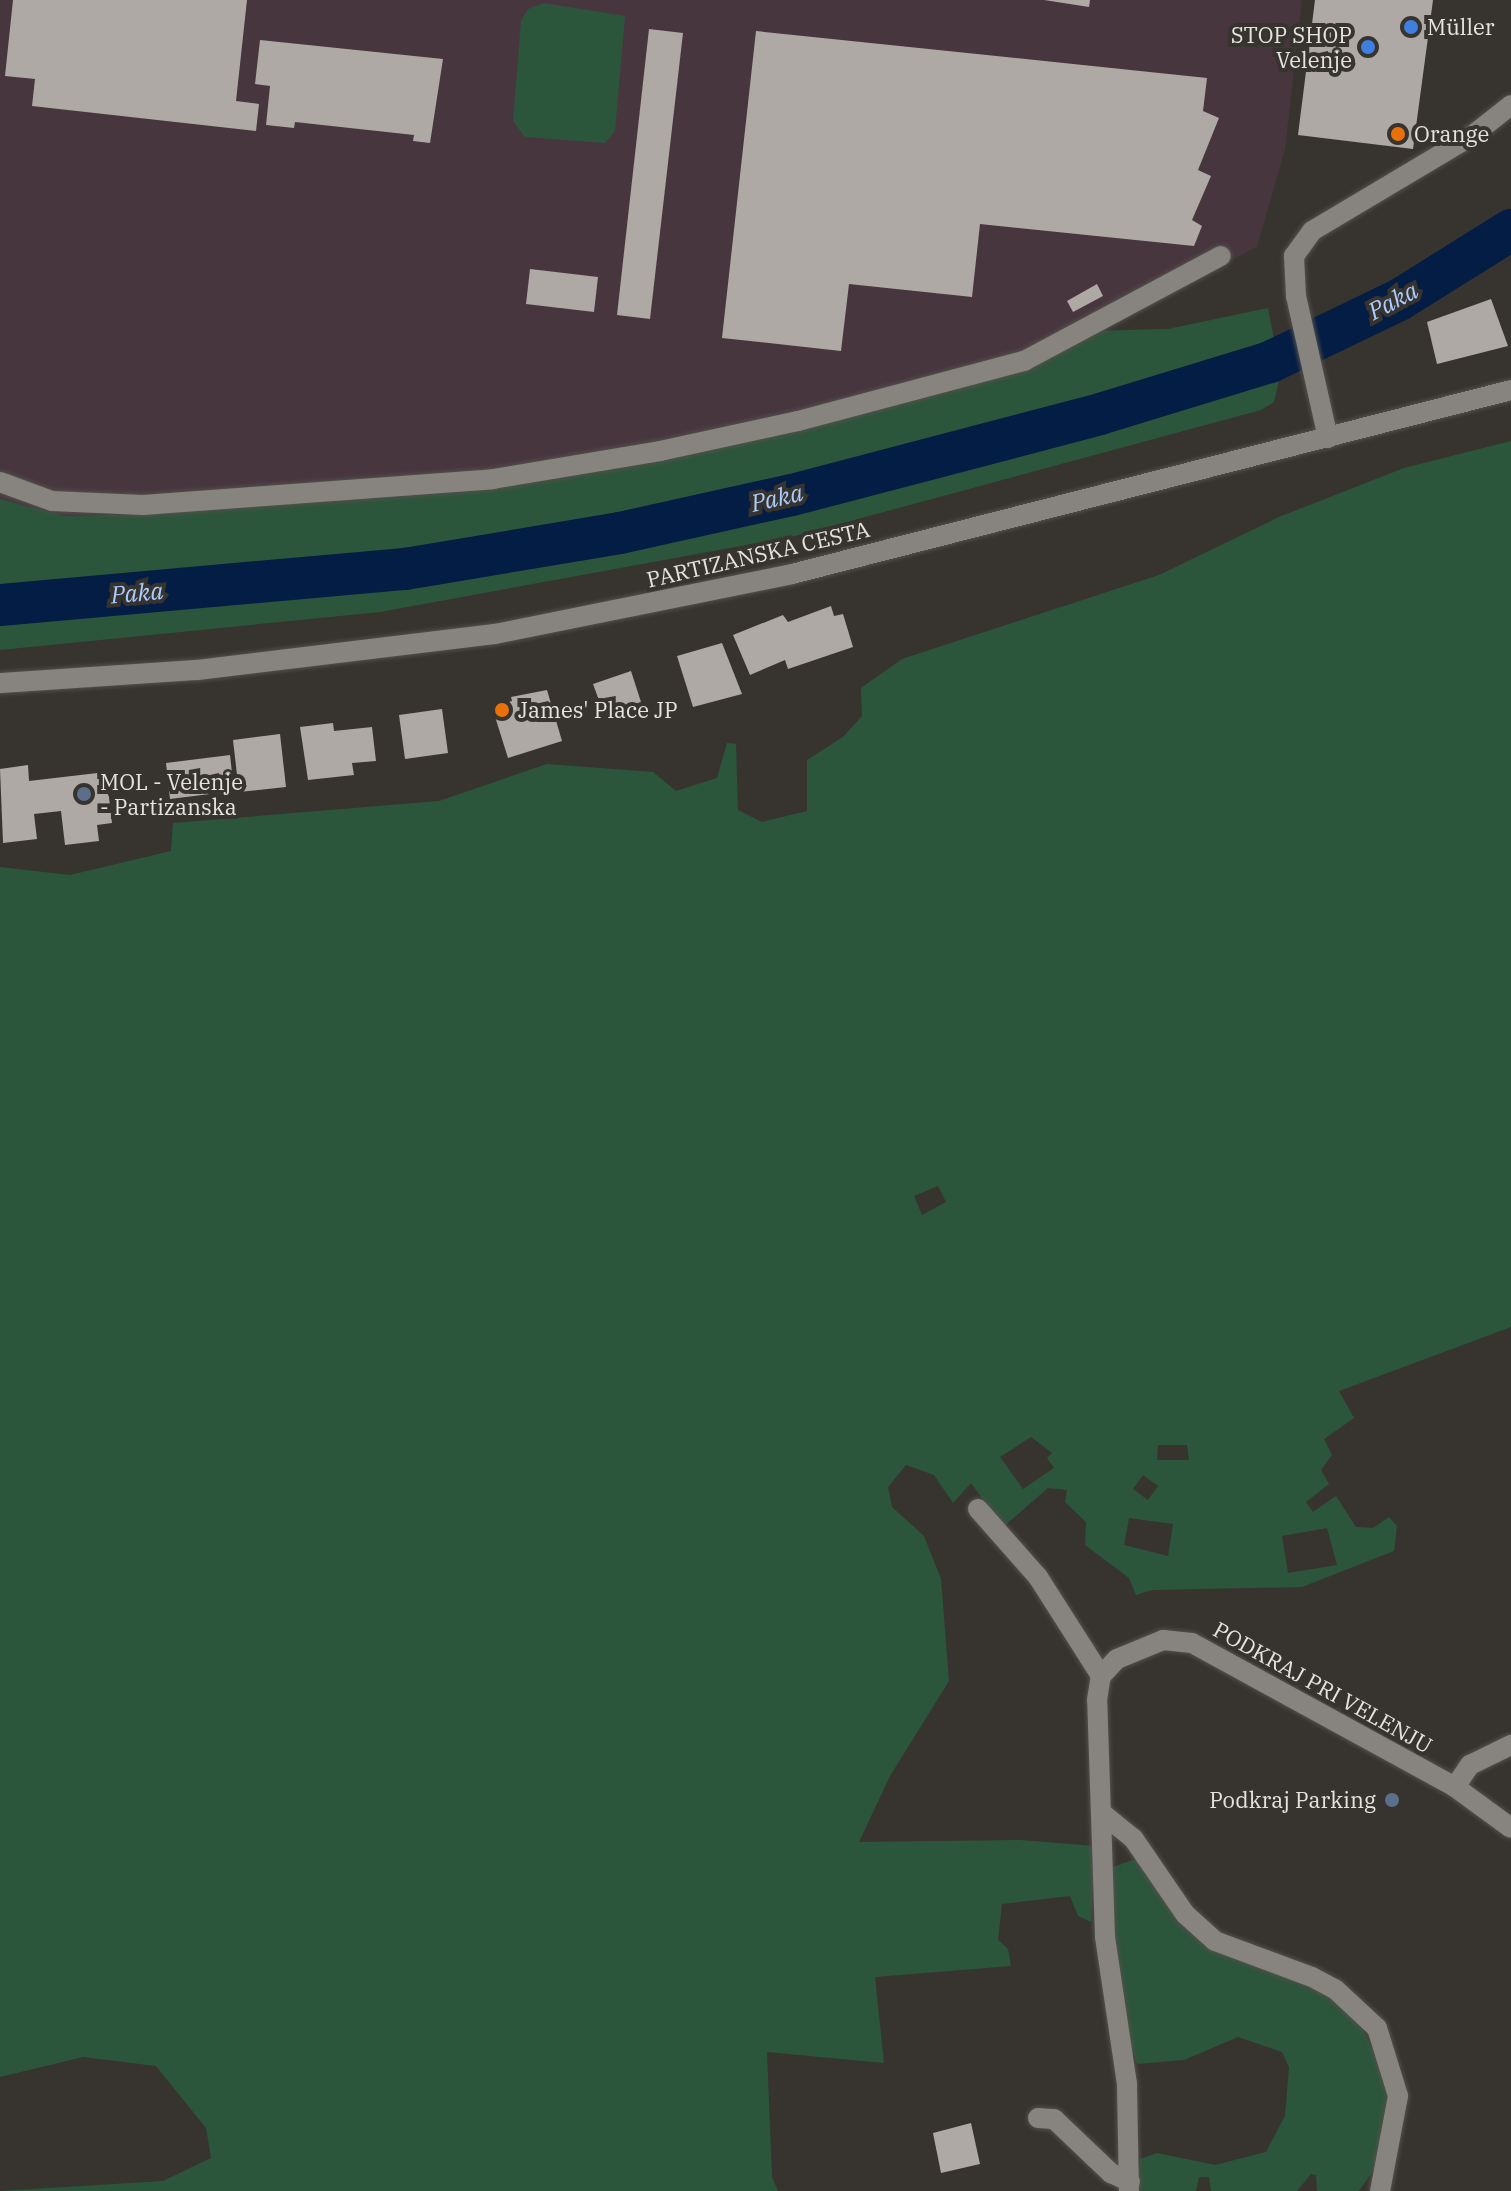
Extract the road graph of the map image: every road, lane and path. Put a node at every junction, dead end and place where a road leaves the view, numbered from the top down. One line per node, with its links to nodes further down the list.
1 (1511, 105): 4 (street)
2 (1221, 256): 5 (street)
3 (1511, 390): 4 (street, PARTIZANSKA CESTA)
4 (1328, 438): 6 (street, PARTIZANSKA CESTA)
5 (0, 482)
6 (0, 683)
7 (978, 1509): 8 (street)
8 (1101, 1676): 10 (street, PODKRAJ PRI VELENJU); 11 (street)
9 (1511, 1745): 10 (street)
10 (1455, 1787): 12 (street, PODKRAJ PRI VELENJU)
11 (1103, 1814): 14 (street); 15 (street)
12 (1511, 1828)
13 (1038, 2118): 14 (street)
14 (1129, 2187)
15 (1380, 2191)

